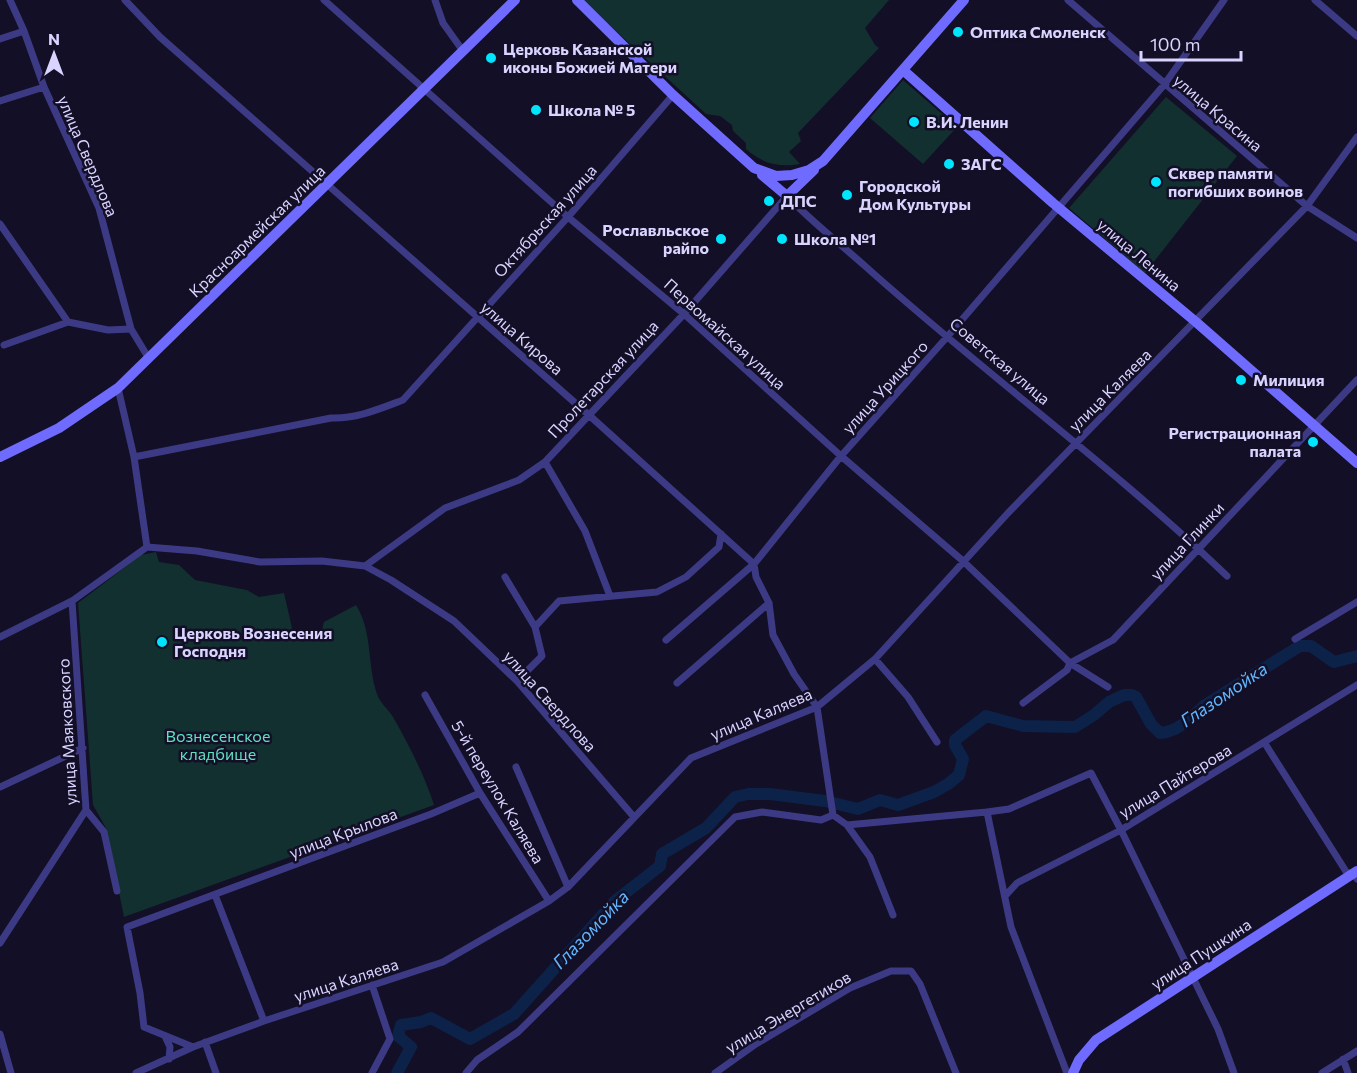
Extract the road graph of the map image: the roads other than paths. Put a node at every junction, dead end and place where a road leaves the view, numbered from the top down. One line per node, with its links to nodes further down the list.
1 (10, 0): 11 (street, улица Свердлова)
2 (125, 0): 25 (street, улица Кирова)
3 (324, 0): 18 (street, Первомайская улица)
4 (435, 0): 14 (street)
5 (515, 0): 14 (main road, Красноармейская улица)
6 (577, 0): 19 (main road, Советская улица)
7 (964, 0): 15 (main road, Пролетарская улица)
8 (1068, 0): 16 (street, улица Красина)
9 (1224, 0): 16 (street, улица Урицкого)
10 (1315, 0): 12 (street)
11 (24, 31): 13 (street); 17 (street, улица Свердлова)
12 (1357, 36)
13 (0, 39)
14 (463, 51): 18 (main road, Красноармейская улица)
15 (903, 70): 22 (main road, Пролетарская улица); 28 (main road, улица Ленина)
16 (1164, 85): 27 (street, улица Красина); 28 (street, улица Урицкого)
17 (44, 87): 20 (street); 36 (street, улица Свердлова)
18 (423, 89): 25 (main road, Красноармейская улица); 29 (street, Первомайская улица)
19 (673, 95): 23 (main road, Советская улица); 29 (street, Октябрьская улица)
20 (0, 101)
21 (1357, 137): 27 (street, улица Каляева)
22 (823, 161): 24 (main road, Пролетарская улица); 26 (main road, Пролетарская улица)
23 (754, 168): 24 (main road, Советская улица); 26 (main road, Советская улица)
24 (776, 176)
25 (328, 184): 33 (street, улица Кирова); 39 (main road, Красноармейская улица)
26 (787, 196): 32 (street, Пролетарская улица); 37 (street, Советская улица)
27 (1307, 206): 31 (street, улица Красина); 35 (street, улица Каляева)
28 (1059, 208): 35 (main road, улица Ленина); 37 (street, улица Урицкого)
29 (568, 217): 32 (street, Первомайская улица); 33 (street, Октябрьская улица)
30 (0, 224): 34 (street)
31 (1357, 238)
32 (684, 314): 42 (street, Пролетарская улица); 45 (street, Первомайская улица)
33 (478, 317): 42 (street, улица Кирова); 47 (street, Октябрьская улица)
34 (68, 322): 36 (street); 38 (street)
35 (1196, 322): 43 (main road, улица Ленина); 44 (street, улица Каляева)
36 (131, 329): 39 (street, улица Свердлова)
37 (947, 337): 44 (street, Советская улица); 45 (street, улица Урицкого)
38 (4, 345)
39 (148, 357): 41 (main road, Красноармейская улица)
40 (1357, 380): 43 (street, улица Глинки)
41 (118, 388): 46 (main road, Красноармейская улица); 47 (street)
42 (590, 416): 48 (street, Пролетарская улица); 50 (street, улица Кирова)
43 (1316, 426): 49 (main road, улица Ленина); 52 (street, улица Глинки)
44 (1076, 443): 52 (street, Советская улица); 53 (street, улица Каляева)
45 (841, 456): 53 (street, Первомайская улица); 54 (street, улица Урицкого)
46 (0, 457)
47 (134, 457): 51 (street)
48 (545, 462): 55 (street, Пролетарская улица); 58 (street)
49 (1357, 463)
50 (721, 534): 54 (street, улица Кирова); 58 (street)
51 (147, 547): 55 (street, улица Свердлова); 59 (street)
52 (1198, 549): 56 (street, Советская улица); 67 (street, улица Глинки)
53 (963, 561): 66 (street, улица Каляева); 67 (street, Первомайская улица)
54 (754, 564): 61 (street, улица Кирова); 65 (street, улица Урицкого)
55 (365, 566): 68 (street, улица Свердлова)
56 (1227, 576)
57 (505, 577): 62 (street)
58 (610, 596): 62 (street)
59 (72, 602): 63 (street); 77 (street, улица Маяковского)
60 (1357, 602): 64 (street)
61 (769, 603): 69 (street); 74 (street, улица Кирова)
62 (535, 627): 68 (street)
63 (0, 637)
64 (1295, 639)
65 (666, 640)
66 (874, 659): 74 (street, улица Каляева); 75 (street)
67 (1070, 663): 71 (street, Первомайская улица); 73 (street, улица Глинки)
68 (517, 681): 84 (street, улица Свердлова)
69 (677, 683)
70 (1357, 685): 76 (street, улица Пайтерова)
71 (1108, 687)
72 (425, 695): 80 (street, 5-й переулок Каляева)
73 (1023, 703)
74 (817, 707): 83 (street, улица Кирова); 84 (street, улица Каляева)
75 (937, 742)
76 (1264, 742): 86 (street, улица Пайтерова); 87 (street)
77 (83, 748): 79 (street); 81 (street, улица Маяковского)
78 (516, 767): 88 (street)
79 (0, 787)
80 (480, 793): 90 (street, улица Крылова); 92 (street, 5-й переулок Каляева)
81 (86, 810): 89 (street); 94 (street, улица Маяковского)
82 (987, 812): 85 (street); 86 (street); 91 (street)
83 (834, 815): 85 (street); 109 (street)
84 (634, 817): 88 (street, улица Каляева)
85 (847, 825): 93 (street)
86 (1121, 830): 91 (street, улица Пайтерова); 95 (street)
87 (1356, 874): 95 (main road, улица Пушкина)
88 (568, 887): 92 (street, улица Каляева)
89 (117, 891)
90 (215, 895): 97 (street); 99 (street, улица Крылова)
91 (1006, 895): 112 (street)
92 (549, 901): 96 (street, улица Каляева)
93 (894, 915)
94 (1, 939)
95 (1192, 977): 113 (main road, улица Пушкина); 114 (street)
96 (372, 986): 97 (street, улица Каляева); 108 (street)
97 (264, 1021): 100 (street, улица Каляева)
98 (0, 1034): 105 (street)
99 (165, 1036): 101 (street, улица Крылова); 103 (street)
100 (205, 1042): 101 (street, улица Каляева); 107 (street)
101 (194, 1047): 103 (street, улица Каляева)
102 (1357, 1051): 104 (street)
103 (168, 1059): 106 (street, улица Каляева)
104 (1343, 1059): 115 (street); 116 (street)
105 (11, 1073)
106 (136, 1073)
107 (216, 1073)
108 (372, 1073)
109 (466, 1073)
110 (715, 1073): 111 (street, улица Энергетиков)
111 (956, 1073)
112 (1067, 1073)
113 (1073, 1073)
114 (1234, 1073)
115 (1322, 1073)
116 (1348, 1073)

